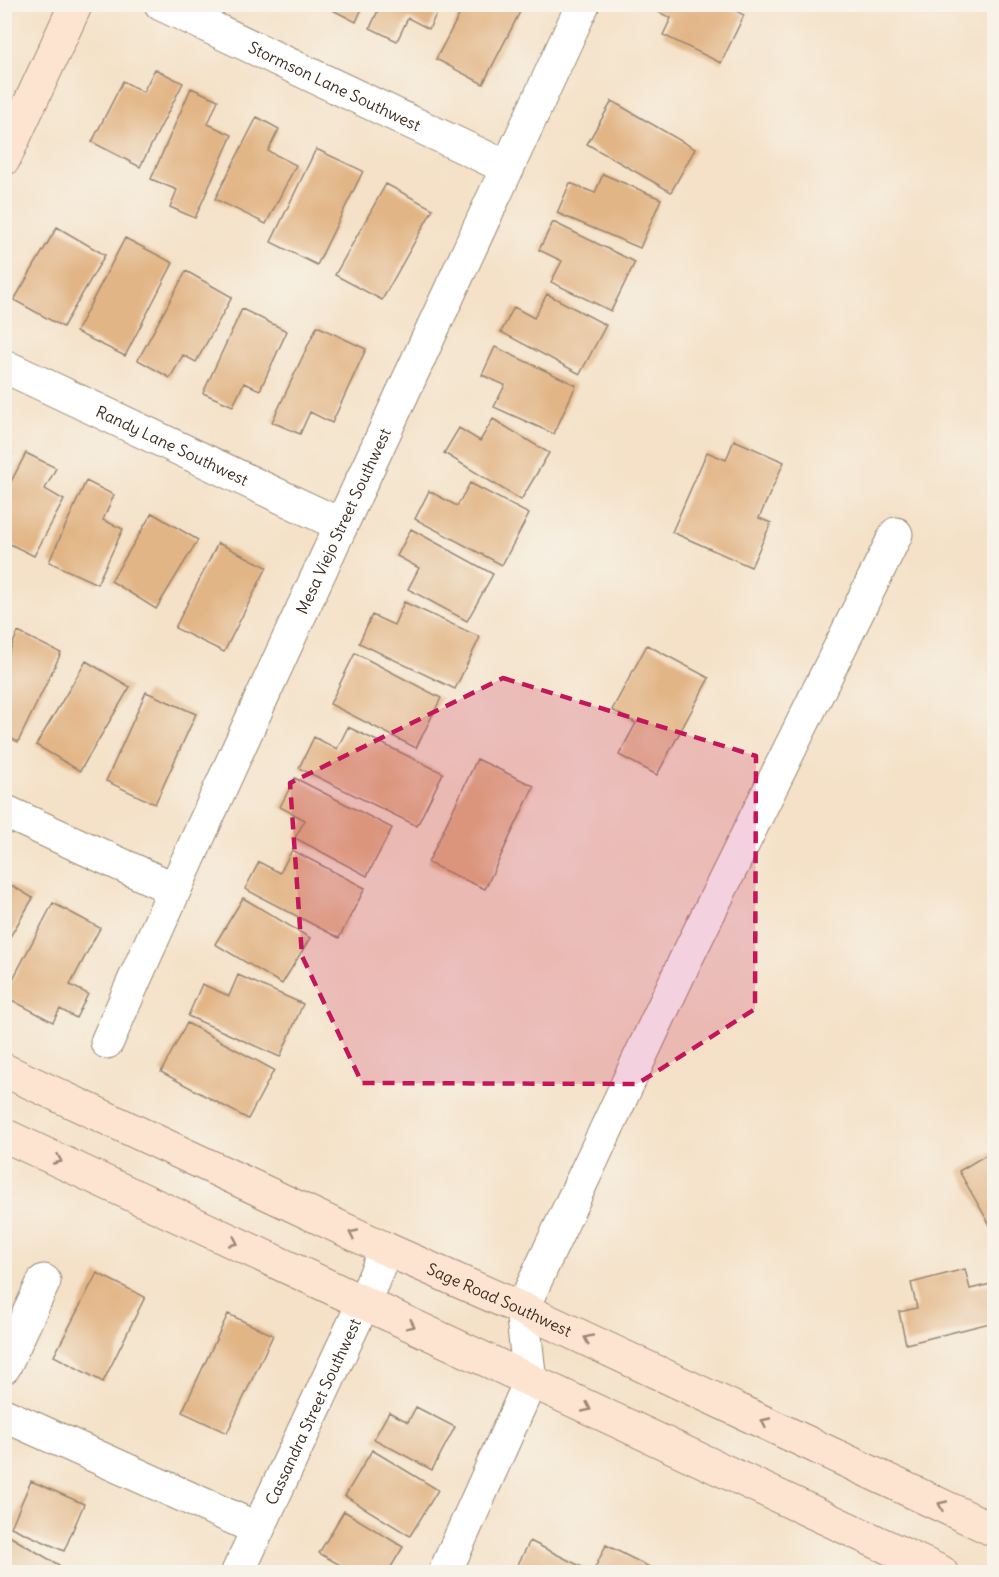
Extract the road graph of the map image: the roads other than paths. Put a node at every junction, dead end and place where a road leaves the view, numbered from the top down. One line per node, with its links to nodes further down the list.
1 (76, 4): 4 (street)
2 (161, 4): 5 (street, Stormson Lane Southwest)
3 (583, 4): 5 (street, Mesa Viejo Street Southwest)
4 (4, 159)
5 (508, 168): 7 (street, Mesa Viejo Street Southwest)
6 (4, 366): 7 (street, Randy Lane Southwest)
7 (341, 525): 10 (street, Mesa Viejo Street Southwest)
8 (896, 534): 17 (street)
9 (4, 811): 10 (street)
10 (174, 889): 11 (street, Mesa Viejo Street Southwest)
11 (107, 1042)
12 (4, 1070): 14 (street, Sage Road Southwest, one-way to 12)
13 (4, 1135): 16 (street, one-way to 16)
14 (386, 1249): 16 (street, Cassandra Street Southwest); 17 (street, Sage Road Southwest)
15 (44, 1281): 18 (street)
16 (364, 1302): 19 (street, one-way to 19); 21 (street, Cassandra Street Southwest)
17 (522, 1309): 19 (street); 22 (street, Sage Road Southwest, one-way to 17)
18 (4, 1367)
19 (530, 1382): 24 (street); 25 (street, one-way to 25)
20 (4, 1415): 21 (street)
21 (258, 1529): 23 (street, Cassandra Street Southwest)
22 (994, 1530)
23 (238, 1572)
24 (446, 1572)
25 (940, 1572)

